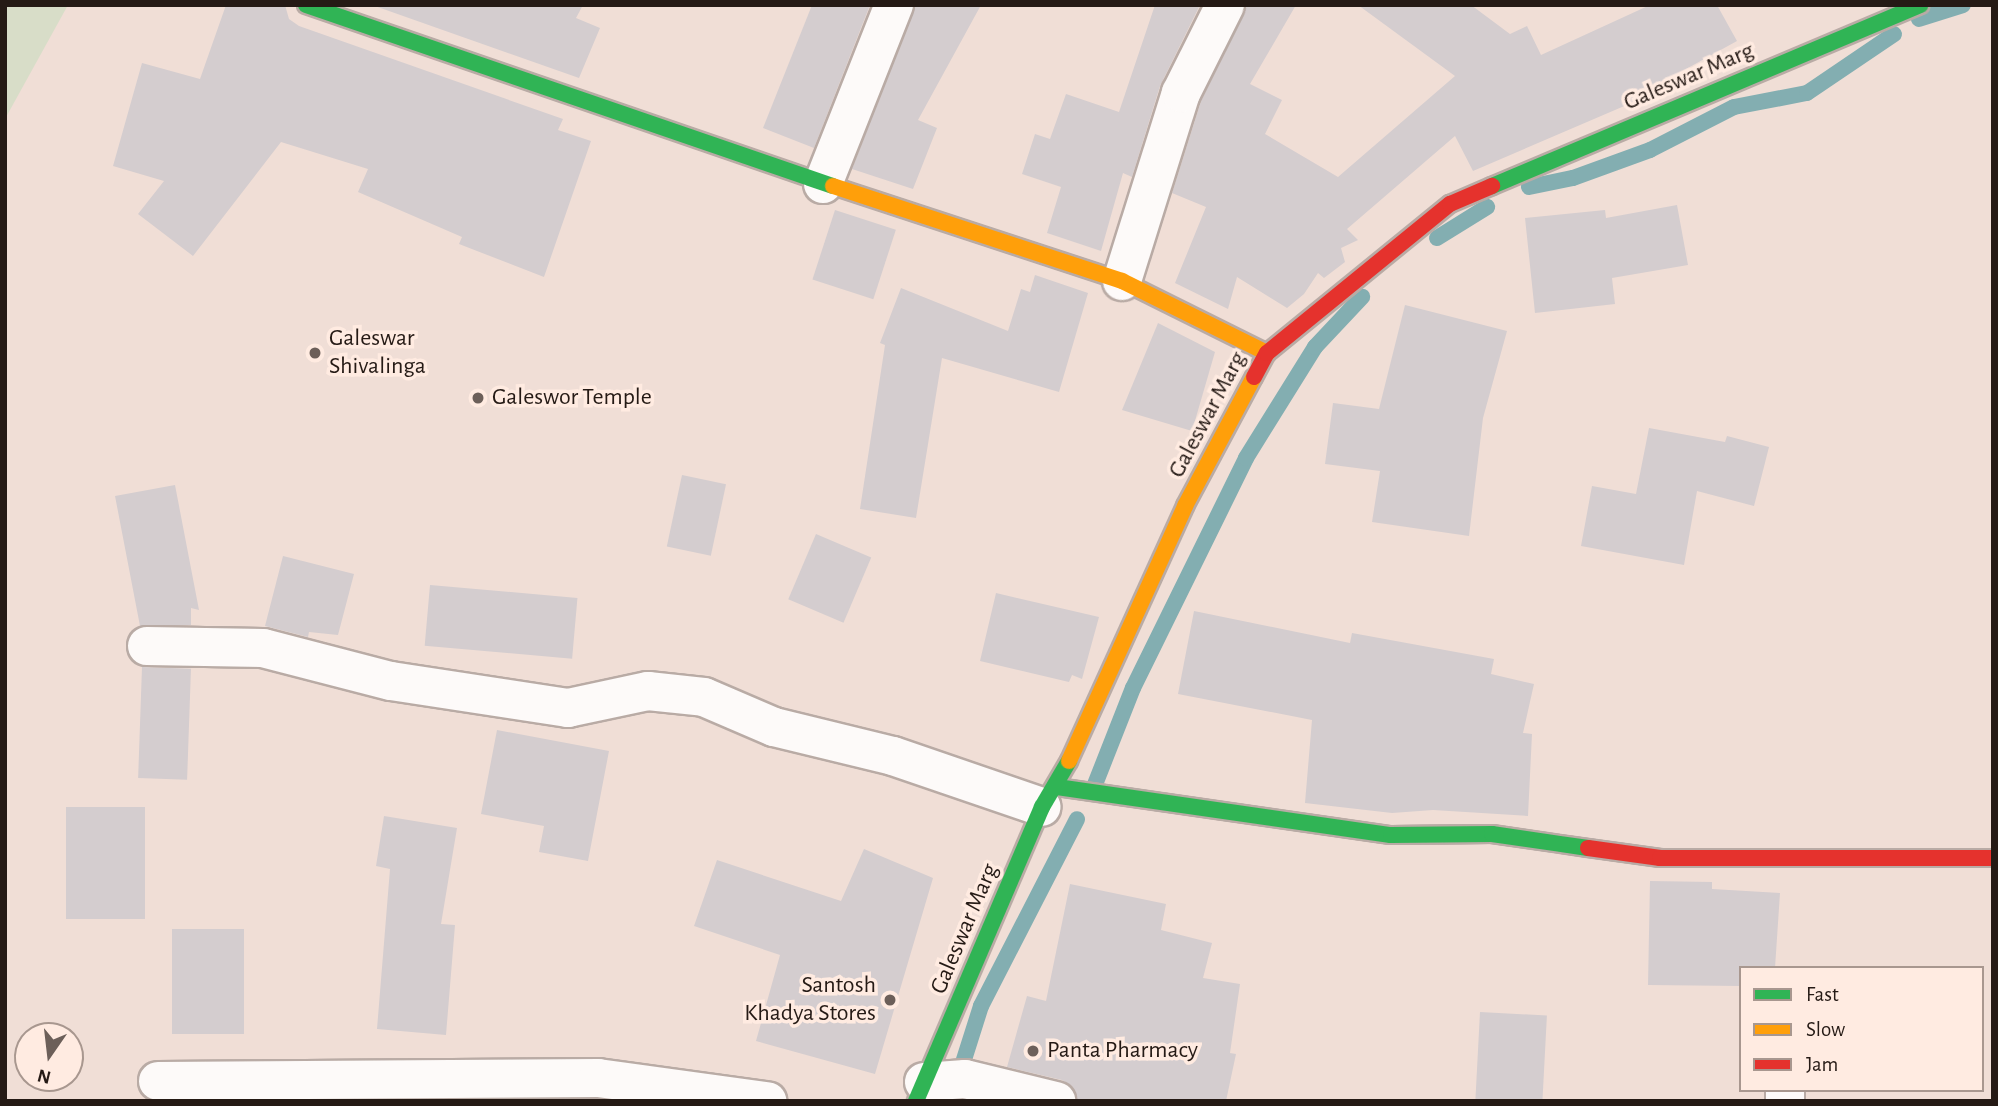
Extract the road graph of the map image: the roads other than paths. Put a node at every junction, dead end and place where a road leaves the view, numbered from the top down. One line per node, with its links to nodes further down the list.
1 (306, 5): 5 (street)
2 (894, 5): 5 (street)
3 (1225, 5): 6 (street)
4 (1920, 5): 7 (street, Galeswar Marg)
5 (823, 184): 6 (street)
6 (1122, 281): 7 (street)
7 (1267, 353): 9 (street, Galeswar Marg)
8 (147, 646): 9 (street)
9 (1050, 797): 10 (street); 12 (street, Galeswar Marg)
10 (1993, 859)
11 (158, 1081): 13 (street)
12 (920, 1091): 14 (street)
13 (767, 1101)
14 (1056, 1101)

